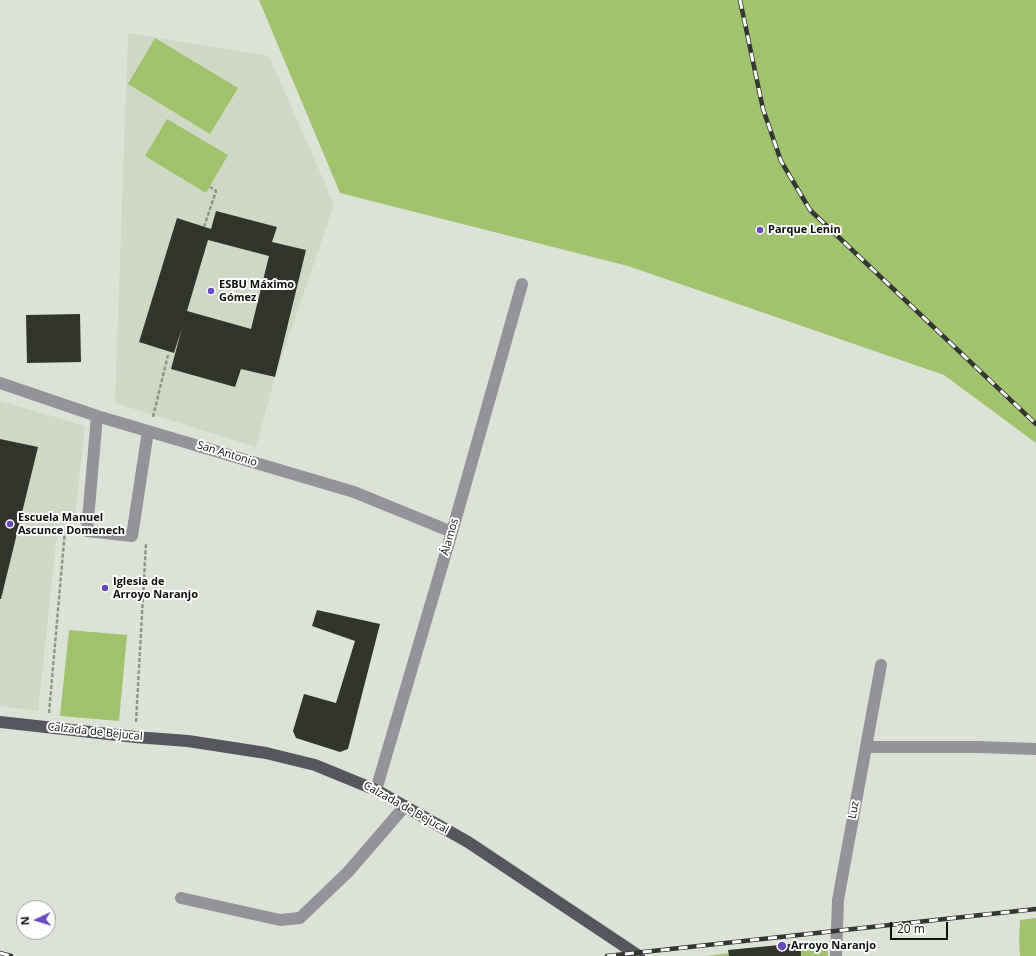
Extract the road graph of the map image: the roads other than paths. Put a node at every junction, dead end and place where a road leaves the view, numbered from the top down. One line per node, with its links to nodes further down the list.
1 (522, 284): 5 (street, Álamos)
2 (0, 383): 3 (street, San Antonio)
3 (97, 416): 4 (street, San Antonio); 4 (street)
4 (148, 431): 5 (street, San Antonio)
5 (452, 532): 10 (street, Álamos)
6 (881, 665): 8 (street, Luz)
7 (0, 722): 10 (main road, Calzada de Bejucal)
8 (866, 747): 9 (street); 14 (street, Luz)
9 (1036, 749)
10 (376, 790): 11 (main road, Calzada de Bejucal)
11 (405, 806): 12 (street); 13 (main road, Calzada de Bejucal)
12 (181, 898)
13 (639, 956)
14 (836, 956)

